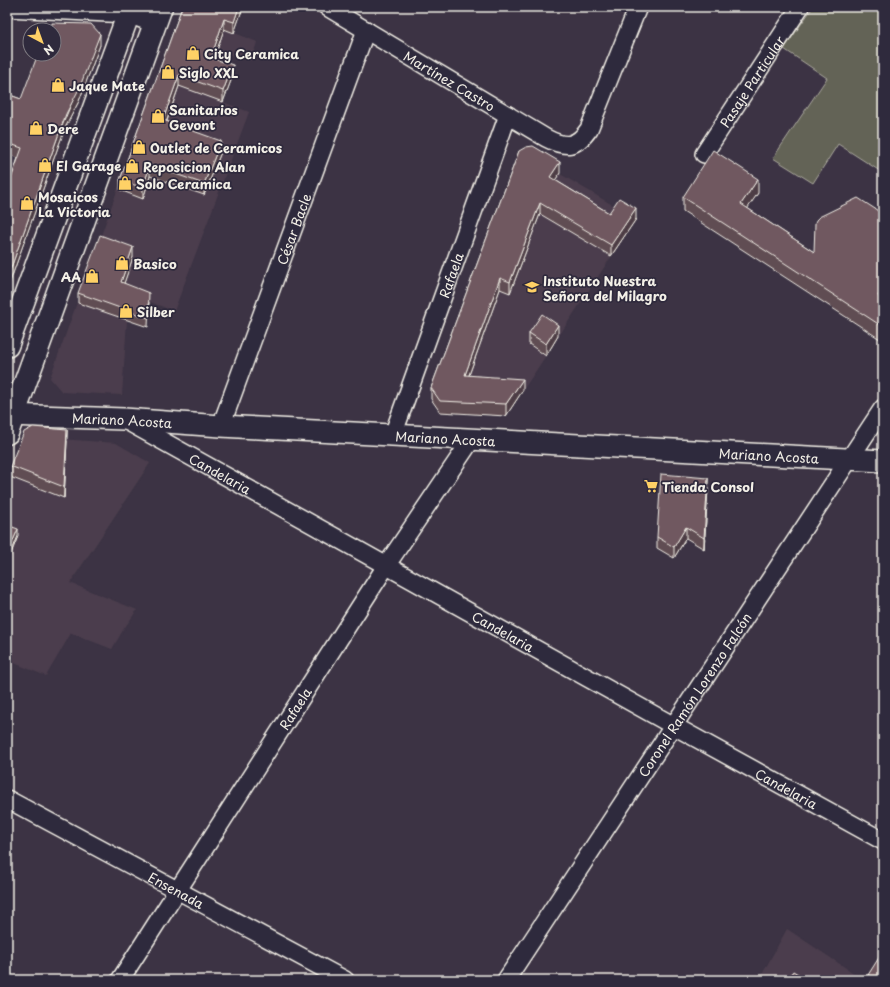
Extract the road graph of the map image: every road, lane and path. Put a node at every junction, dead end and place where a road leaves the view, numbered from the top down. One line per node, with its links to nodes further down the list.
1 (327, 7): 7 (street, Martínez Castro)
2 (638, 7): 8 (street, Martínez Castro)
3 (800, 7): 9 (street, Pasaje Particular)
4 (7, 8): 5 (street)
5 (129, 11): 6 (street); 10 (main road)
6 (158, 15): 13 (main road)
7 (366, 30): 8 (street, Martínez Castro); 14 (street, César Bacle)
8 (508, 115): 15 (street, Rafaela)
9 (704, 154)
10 (7, 346)
11 (883, 408): 17 (street, Coronel Ramón Lorenzo Falcón)
12 (124, 420): 13 (street, Mariano Acosta); 14 (street, Mariano Acosta); 19 (street, Candelaria)
13 (9, 421)
14 (220, 426): 15 (street, Mariano Acosta)
15 (393, 435): 16 (street, Mariano Acosta)
16 (472, 439): 17 (street, Mariano Acosta); 19 (street, Rafaela)
17 (850, 459): 18 (street, Mariano Acosta); 20 (street, Coronel Ramón Lorenzo Falcón)
18 (883, 461)
19 (386, 566): 20 (street, Candelaria); 23 (street, Rafaela)
20 (674, 726): 22 (street, Candelaria); 26 (street, Coronel Ramón Lorenzo Falcón)
21 (7, 799): 23 (street, Ensenada)
22 (883, 841)
23 (178, 892): 24 (street, Rafaela); 25 (street, Ensenada)
24 (120, 980)
25 (345, 980)
26 (506, 980)

